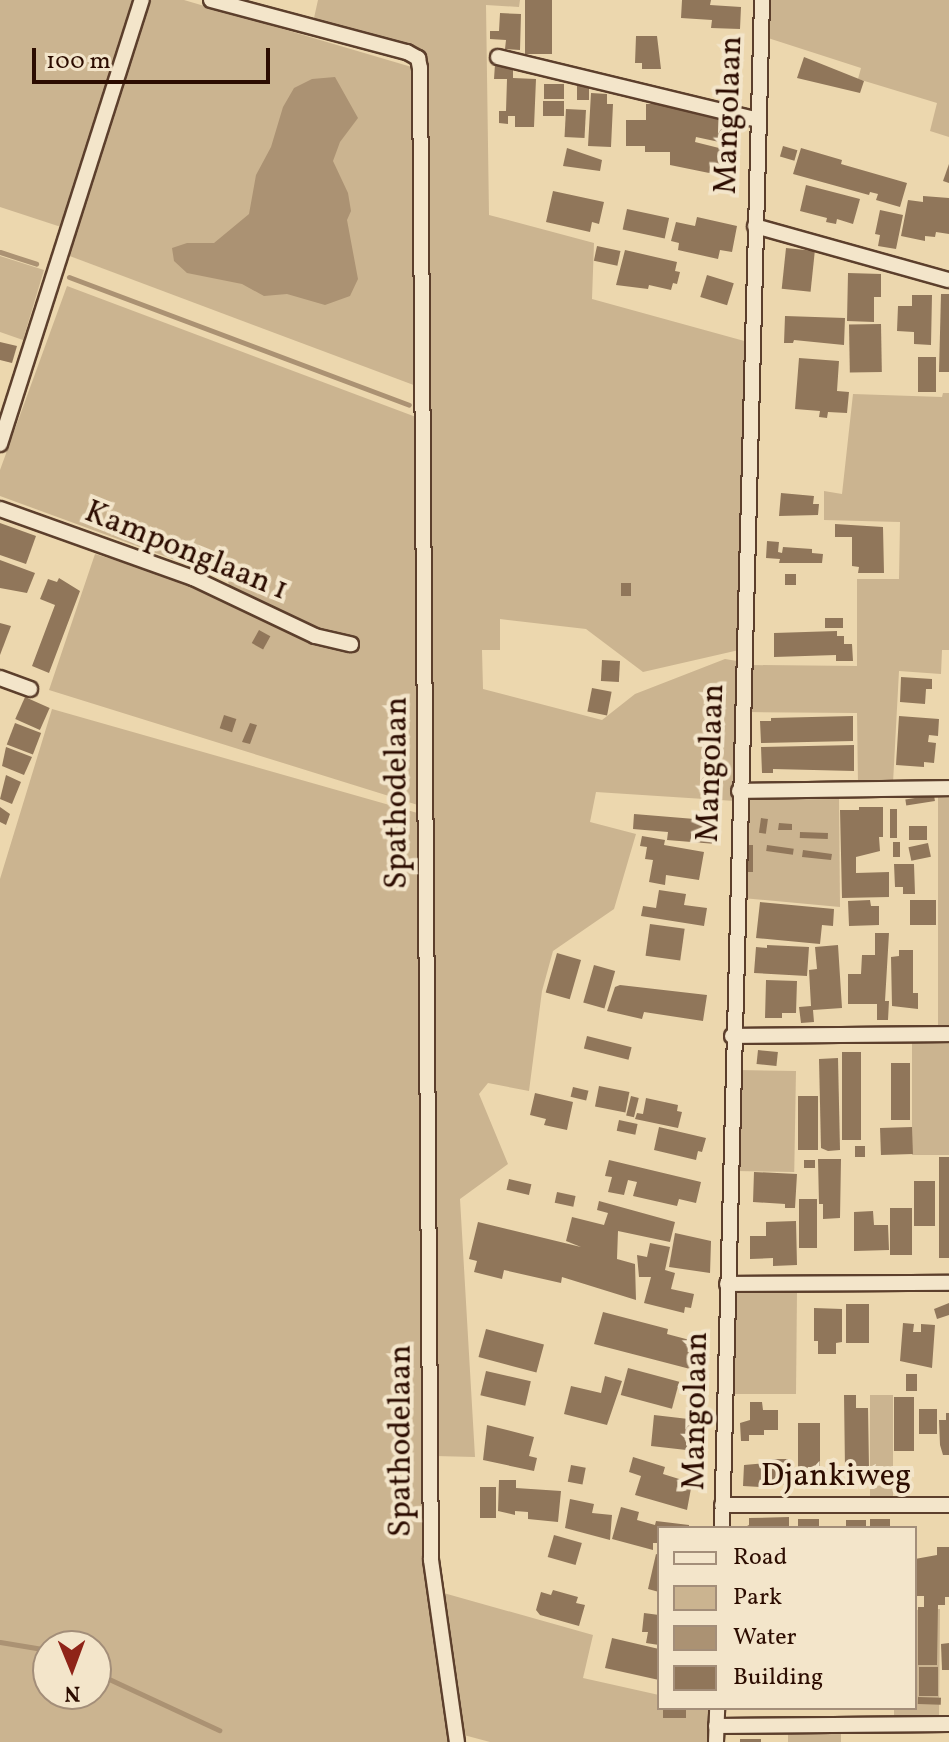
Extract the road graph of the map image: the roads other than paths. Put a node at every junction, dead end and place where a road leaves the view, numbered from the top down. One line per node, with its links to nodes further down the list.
1 (142, 0): 8 (street)
2 (211, 0): 25 (street, Spathodelaan)
3 (762, 0): 5 (street, Mangolaan)
4 (498, 57): 5 (street)
5 (758, 120): 6 (street, Mangolaan)
6 (755, 226): 7 (street); 14 (street, Mangolaan)
7 (949, 280)
8 (0, 444)
9 (0, 509): 10 (street, Kamponglaan 1)
10 (351, 644)
11 (0, 678): 12 (street)
12 (30, 689)
13 (949, 788): 14 (street)
14 (739, 791): 16 (street, Mangolaan)
15 (949, 1034): 16 (street)
16 (732, 1036): 18 (street, Mangolaan)
17 (949, 1283): 18 (street)
18 (727, 1284): 19 (street, Mangolaan)
19 (722, 1505): 20 (street, Djankiweg); 21 (street, Mangolaan)
20 (949, 1505)
21 (722, 1526)
22 (717, 1710): 24 (street)
23 (949, 1724): 24 (street)
24 (716, 1726): 26 (street)
25 (457, 1742)
26 (716, 1742)

